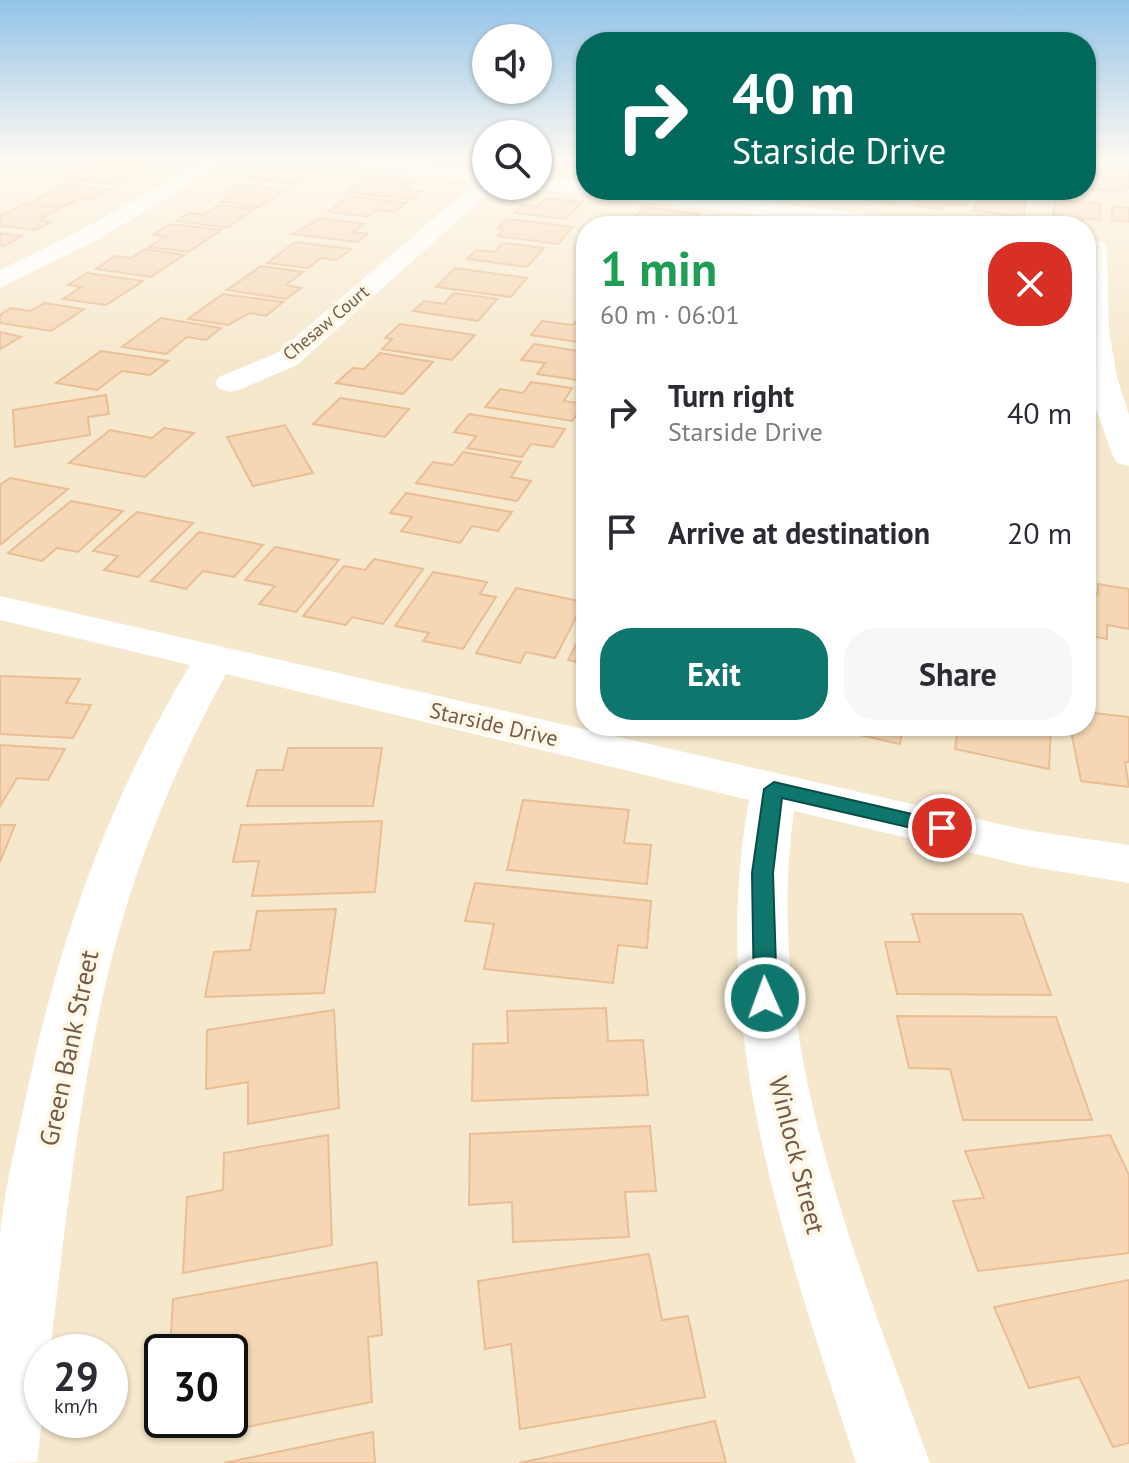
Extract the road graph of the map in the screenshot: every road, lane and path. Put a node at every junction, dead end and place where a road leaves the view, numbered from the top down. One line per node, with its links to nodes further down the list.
1 (99, 229): 4 (street)
2 (435, 229): 7 (street, Chesaw Court)
3 (1099, 248): 5 (street)
4 (0, 280)
5 (1096, 287)
6 (1096, 355): 8 (street)
7 (230, 383)
8 (1129, 456)
9 (0, 608): 10 (street, Starside Drive)
10 (215, 658): 11 (street, Starside Drive); 13 (street, Green Bank Street)
11 (774, 789): 12 (street, Starside Drive); 14 (street, Winlock Street)
12 (1129, 864)
13 (0, 1462)
14 (893, 1463)

